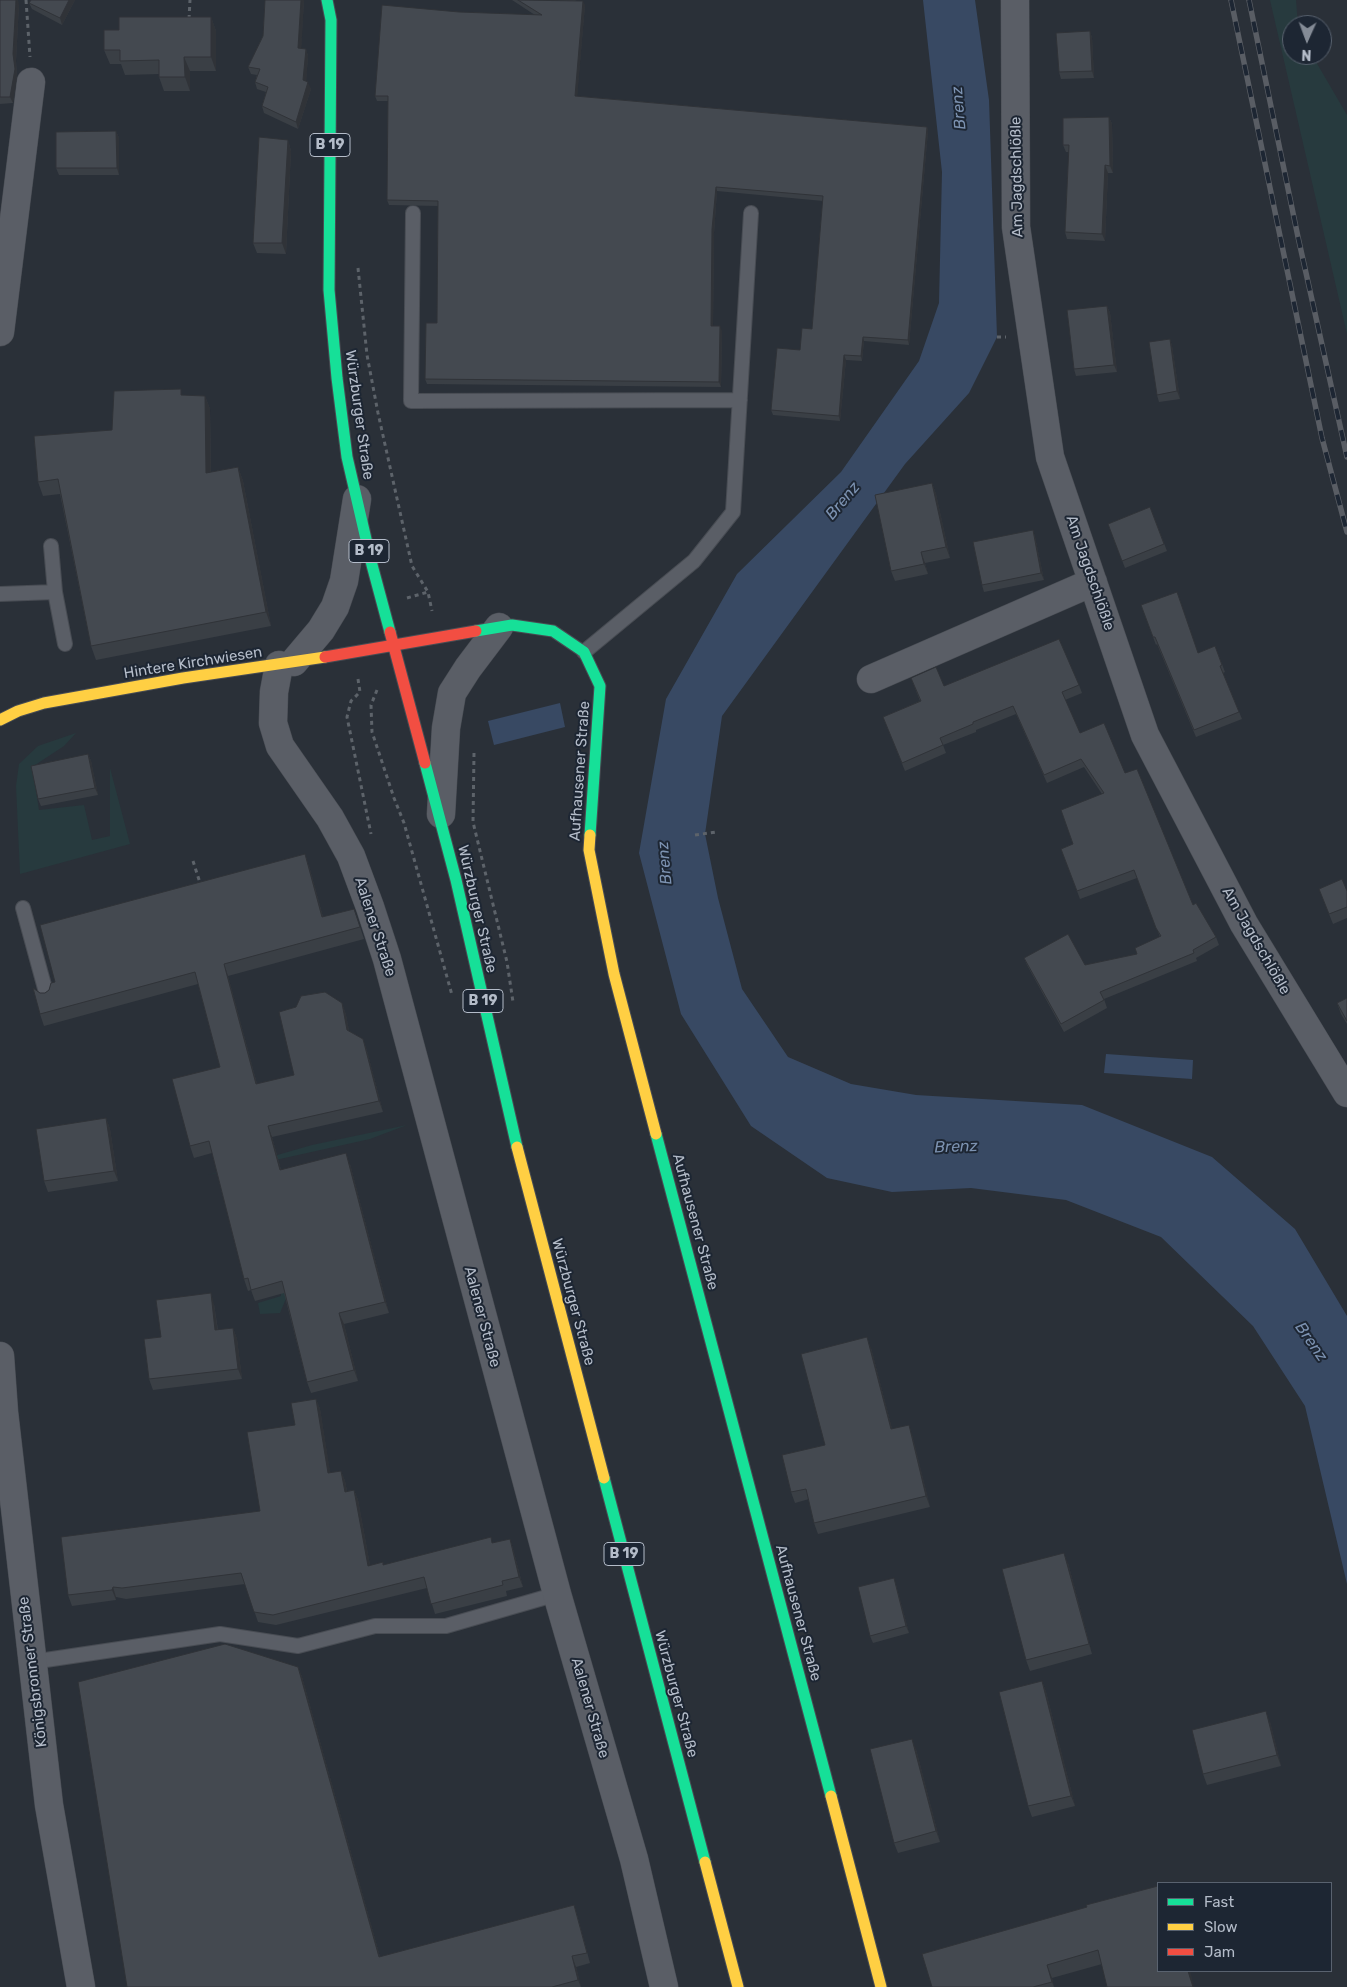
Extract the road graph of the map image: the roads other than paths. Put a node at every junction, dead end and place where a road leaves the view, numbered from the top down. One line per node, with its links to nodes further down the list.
1 (327, 0): 8 (main road, Würzburger Straße / B 19)
2 (1015, 0): 10 (street, Am Jagdschlößle)
3 (31, 82): 6 (street)
4 (413, 213): 7 (lane)
5 (751, 213): 7 (lane)
6 (0, 332)
7 (740, 400): 16 (lane)
8 (357, 498): 15 (main road, Würzburger Straße / B 19); 17 (street)
9 (51, 546): 11 (lane)
10 (1093, 582): 18 (street); 23 (street, Am Jagdschlößle)
11 (55, 592): 12 (lane); 14 (lane)
12 (0, 594)
13 (499, 627): 15 (main road, Aufhausener Straße); 16 (main road, Aufhausener Straße); 20 (street)
14 (66, 644)
15 (393, 644): 17 (main road, Hintere Kirchwiesen); 20 (main road, Würzburger Straße / B 19)
16 (584, 652): 31 (main road, Aufhausener Straße)
17 (287, 663): 19 (main road, Hintere Kirchwiesen); 26 (street, Aalener Straße)
18 (871, 679)
19 (0, 720)
20 (441, 818): 30 (main road, Würzburger Straße / B 19)
21 (23, 908): 22 (lane)
22 (47, 996)
23 (1347, 1093)
24 (0, 1356): 25 (street, Königsbronner Straße)
25 (6, 1481): 27 (street, Königsbronner Straße)
26 (557, 1594): 27 (lane); 29 (street, Aalener Straße)
27 (32, 1662): 28 (street, Königsbronner Straße)
28 (81, 1987)
29 (664, 1987)
30 (738, 1987)
31 (881, 1987)

